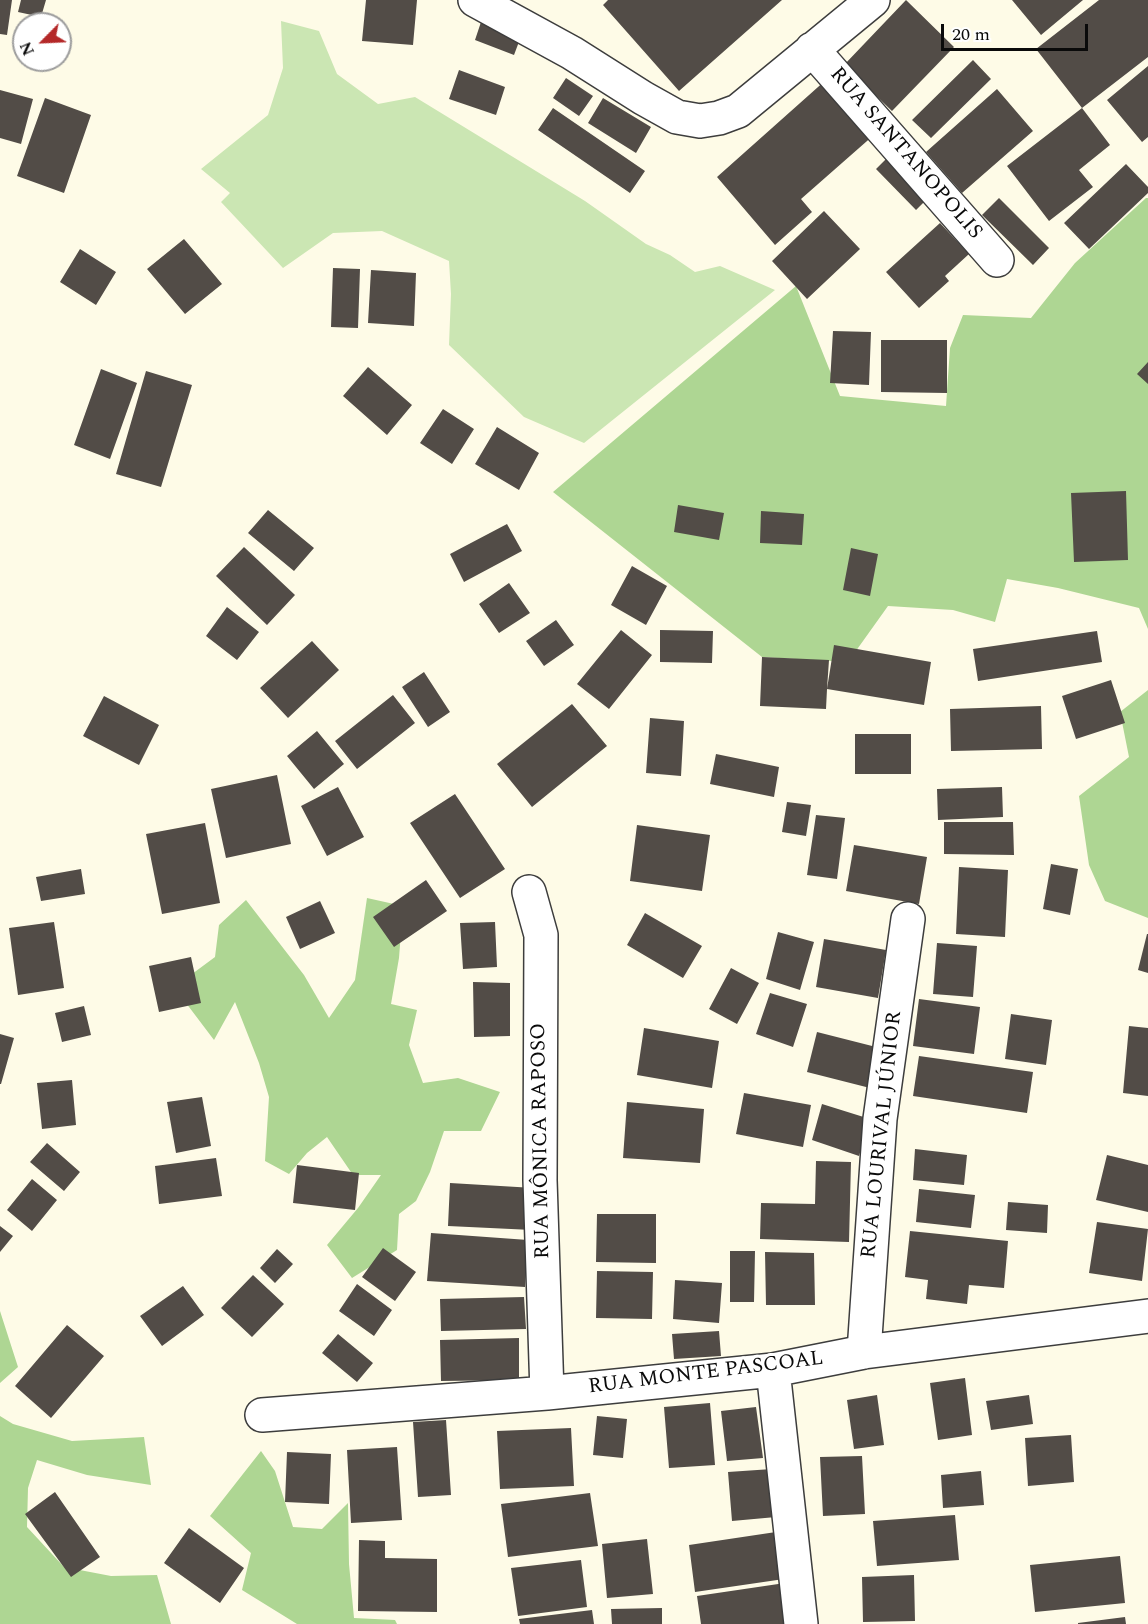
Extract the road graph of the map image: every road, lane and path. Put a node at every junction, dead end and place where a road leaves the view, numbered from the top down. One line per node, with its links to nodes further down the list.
1 (476, 0): 3 (street)
2 (873, 0): 3 (street)
3 (812, 48): 4 (street, RUA SANTANOPOLIS)
4 (997, 260)
5 (529, 892): 10 (street, RUA MÔNICA RAPOSO)
6 (908, 919): 8 (street, RUA LOURIVAL JÚNIOR)
7 (1148, 1316): 8 (street, RUA MONTE PASCOAL)
8 (864, 1353): 9 (street, RUA MONTE PASCOAL)
9 (773, 1370): 10 (street, RUA MONTE PASCOAL); 12 (street)
10 (547, 1393): 11 (street, RUA MONTE PASCOAL)
11 (262, 1415)
12 (801, 1624)

